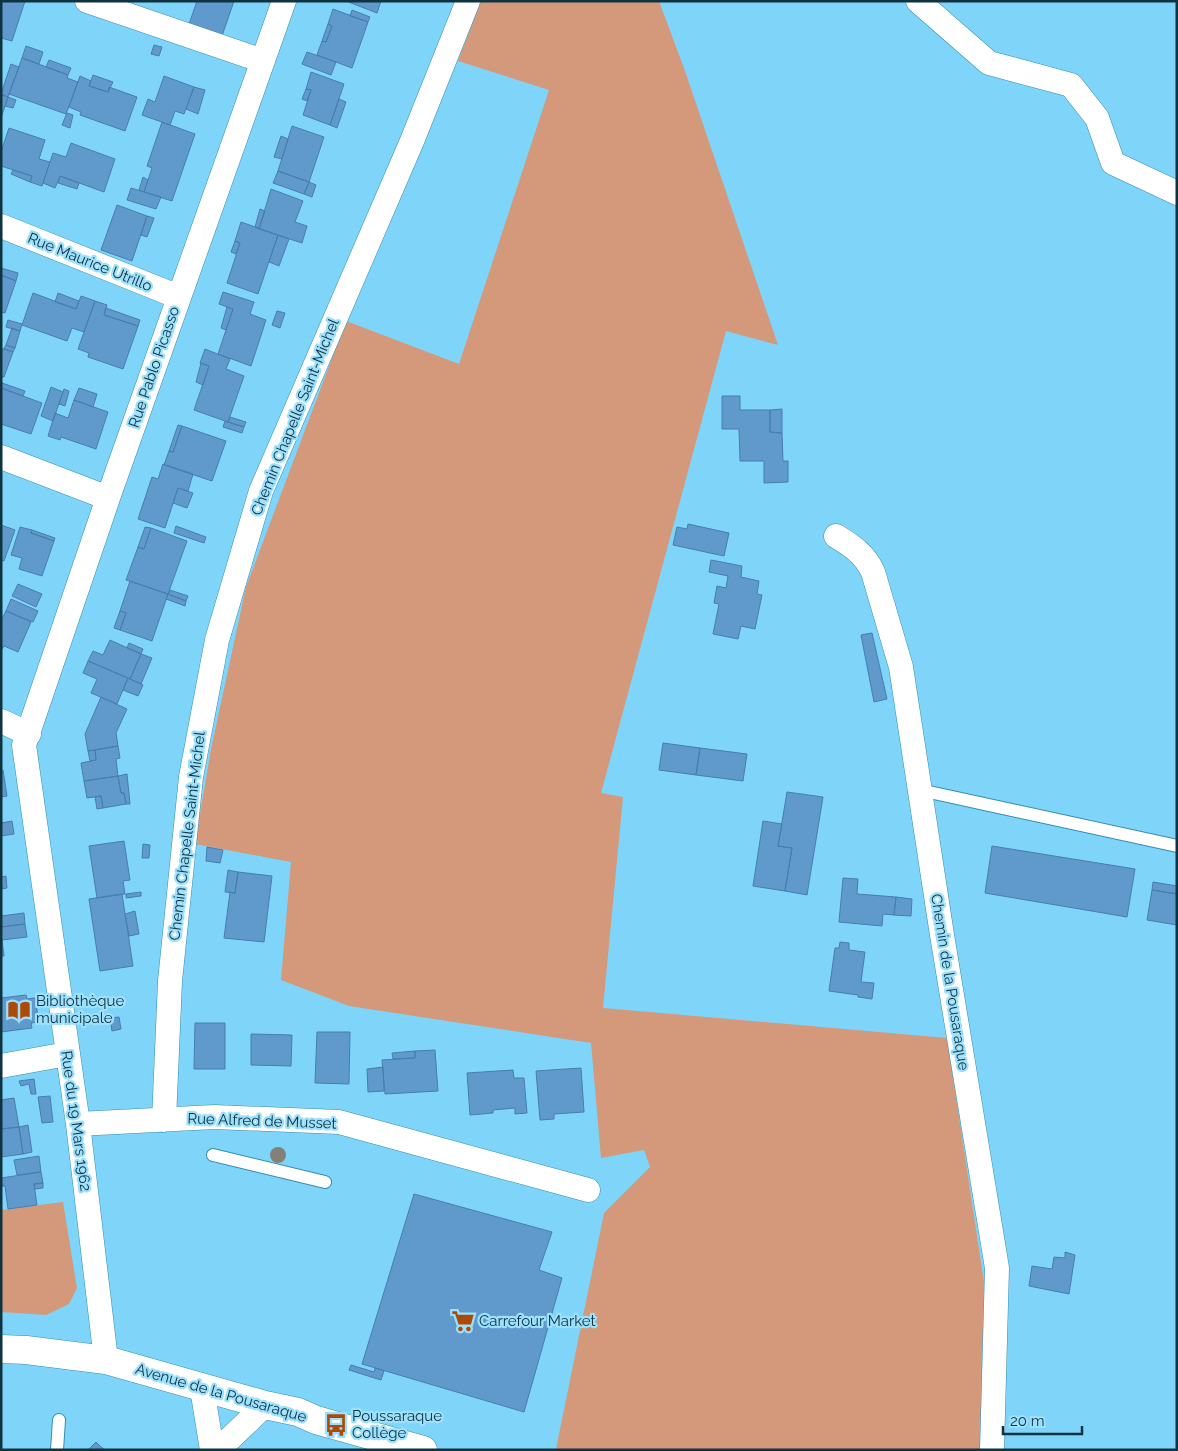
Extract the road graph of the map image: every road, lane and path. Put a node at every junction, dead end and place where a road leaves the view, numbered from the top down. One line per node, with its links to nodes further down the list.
1 (87, 1): 5 (street)
2 (284, 1): 5 (street, Rue Pablo Picasso)
3 (468, 1): 18 (street, Chemin Chapelle Saint-Michel)
4 (918, 1): 6 (street)
5 (263, 61): 8 (street, Rue Pablo Picasso)
6 (1177, 192)
7 (1, 226): 8 (street, Rue Maurice Utrillo)
8 (179, 297): 10 (street, Rue Pablo Picasso)
9 (1, 457): 10 (street)
10 (108, 498): 13 (street, Rue Pablo Picasso)
11 (836, 536): 14 (street, Chemin de la Pousaraque)
12 (1, 721): 13 (street)
13 (29, 734): 16 (street, Rue du 19 Mars 1962)
14 (920, 790): 15 (lane); 32 (street, Chemin de la Pousaraque)
15 (1177, 846)
16 (67, 1054): 17 (street); 19 (street, Rue du 19 Mars 1962)
17 (1, 1066)
18 (164, 1120): 19 (street, Rue Alfred de Musset); 22 (street, Rue Alfred de Musset)
19 (78, 1124): 24 (street, Rue du 19 Mars 1962)
20 (213, 1155): 21 (lane)
21 (325, 1182)
22 (588, 1190)
23 (1, 1349): 24 (street, Avenue de la Pousaraque)
24 (106, 1360): 25 (street, Avenue de la Pousaraque)
25 (202, 1388): 26 (street, Avenue de la Pousaraque); 29 (street)
26 (265, 1405): 30 (street); 31 (street, Avenue de la Pousaraque)
27 (59, 1420): 28 (lane)
28 (57, 1450)
29 (212, 1450)
30 (218, 1450)
31 (423, 1450)
32 (992, 1450)

